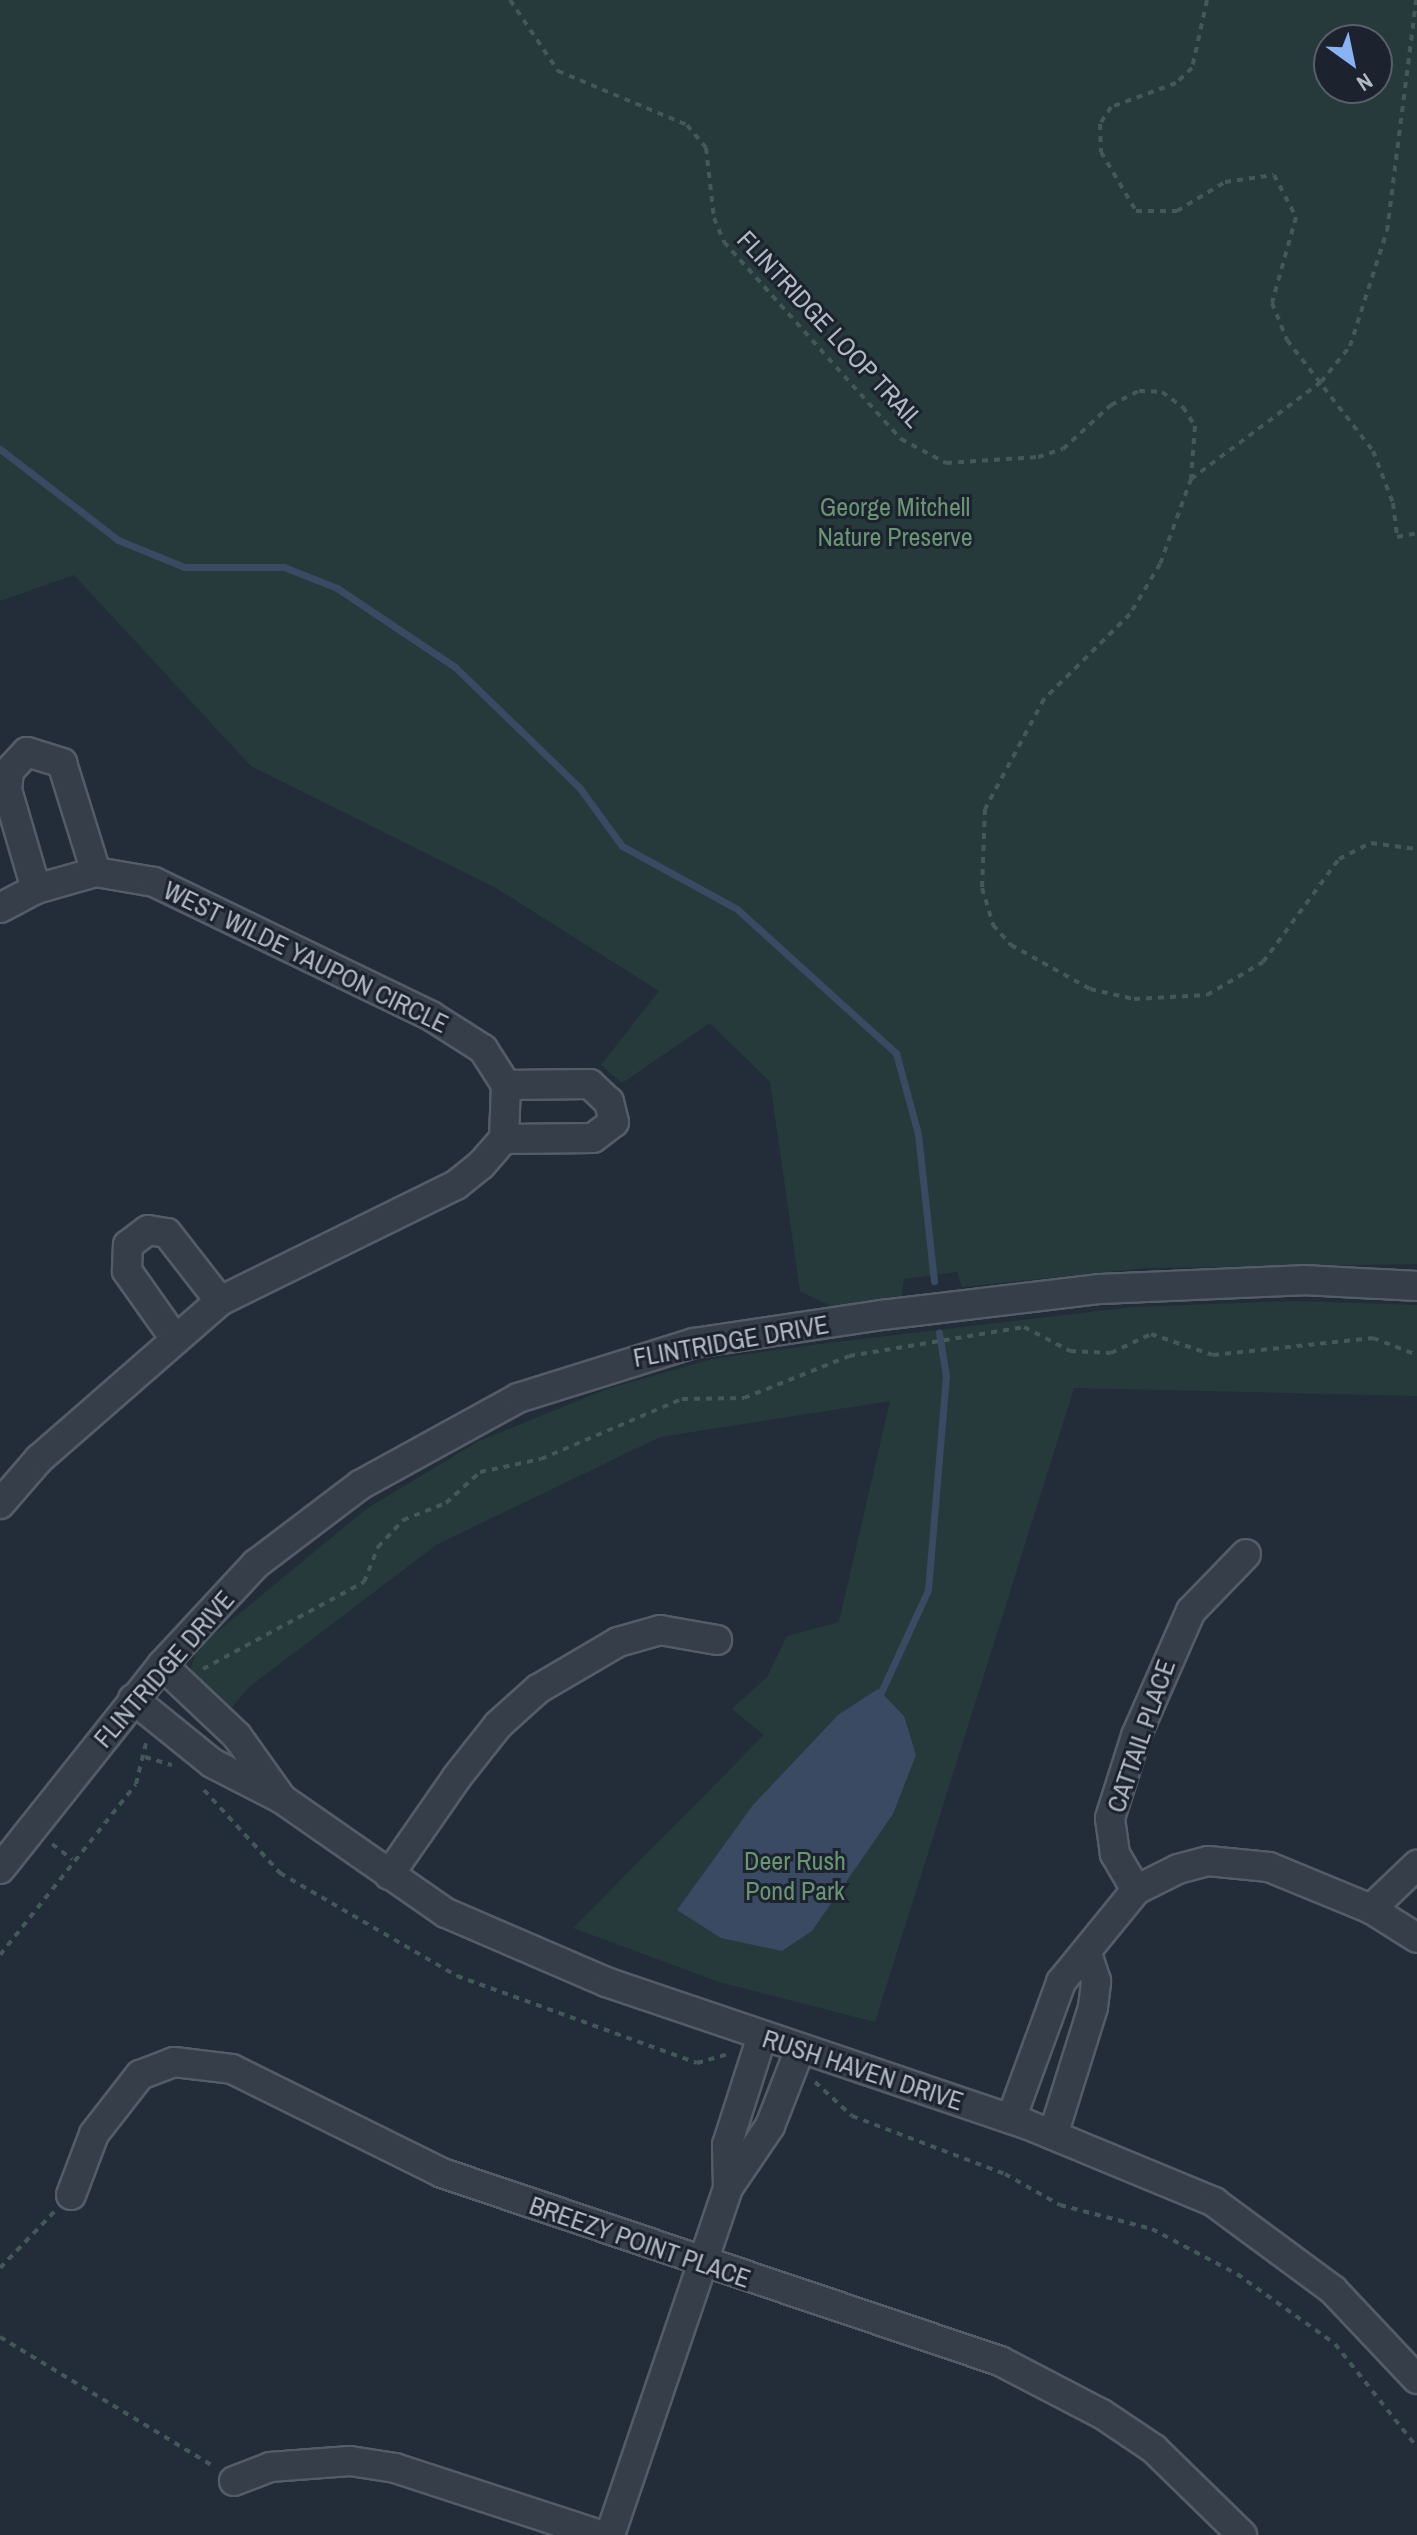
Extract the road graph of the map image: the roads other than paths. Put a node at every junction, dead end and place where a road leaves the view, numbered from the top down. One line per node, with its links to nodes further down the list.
1 (96, 872): 2 (street, WEST WILDE YAUPON CIRCLE); 2 (street); 4 (street, WEST WILDE YAUPON CIRCLE)
2 (36, 889): 3 (street, WEST WILDE YAUPON CIRCLE)
3 (0, 908)
4 (506, 1085): 5 (street); 5 (street)
5 (504, 1139): 7 (street)
6 (1417, 1286): 12 (street, FLINTRIDGE DRIVE)
7 (220, 1301): 8 (street); 8 (street)
8 (173, 1336): 9 (street)
9 (0, 1504)
10 (1246, 1554): 19 (street, CATTAIL PLACE)
11 (717, 1640): 18 (street)
12 (162, 1665): 13 (street, FLINTRIDGE DRIVE); 14 (street, RUSH HAVEN DRIVE)
13 (133, 1699): 14 (street, RUSH HAVEN DRIVE); 15 (street, FLINTRIDGE DRIVE)
14 (282, 1799): 18 (street, RUSH HAVEN DRIVE)
15 (20, 1837): 17 (street, FLINTRIDGE DRIVE)
16 (1417, 1865): 20 (street)
17 (0, 1869)
18 (389, 1875): 23 (street, RUSH HAVEN DRIVE)
19 (1136, 1890): 20 (street); 22 (street)
20 (1371, 1909): 21 (street)
21 (1417, 1938)
22 (1088, 1956): 25 (street); 26 (street)
23 (762, 2036): 24 (street, RUSH HAVEN DRIVE); 27 (street)
24 (800, 2049): 25 (street, RUSH HAVEN DRIVE); 27 (street)
25 (1011, 2119): 26 (street, RUSH HAVEN DRIVE)
26 (1053, 2135): 30 (street, RUSH HAVEN DRIVE)
27 (728, 2188): 29 (street)
28 (71, 2195): 29 (street, BREEZY POINT PLACE)
29 (701, 2265): 33 (street); 34 (street, BREEZY POINT PLACE)
30 (1417, 2379)
31 (234, 2481): 32 (street)
32 (600, 2535)
33 (610, 2535)
34 (1242, 2535)

